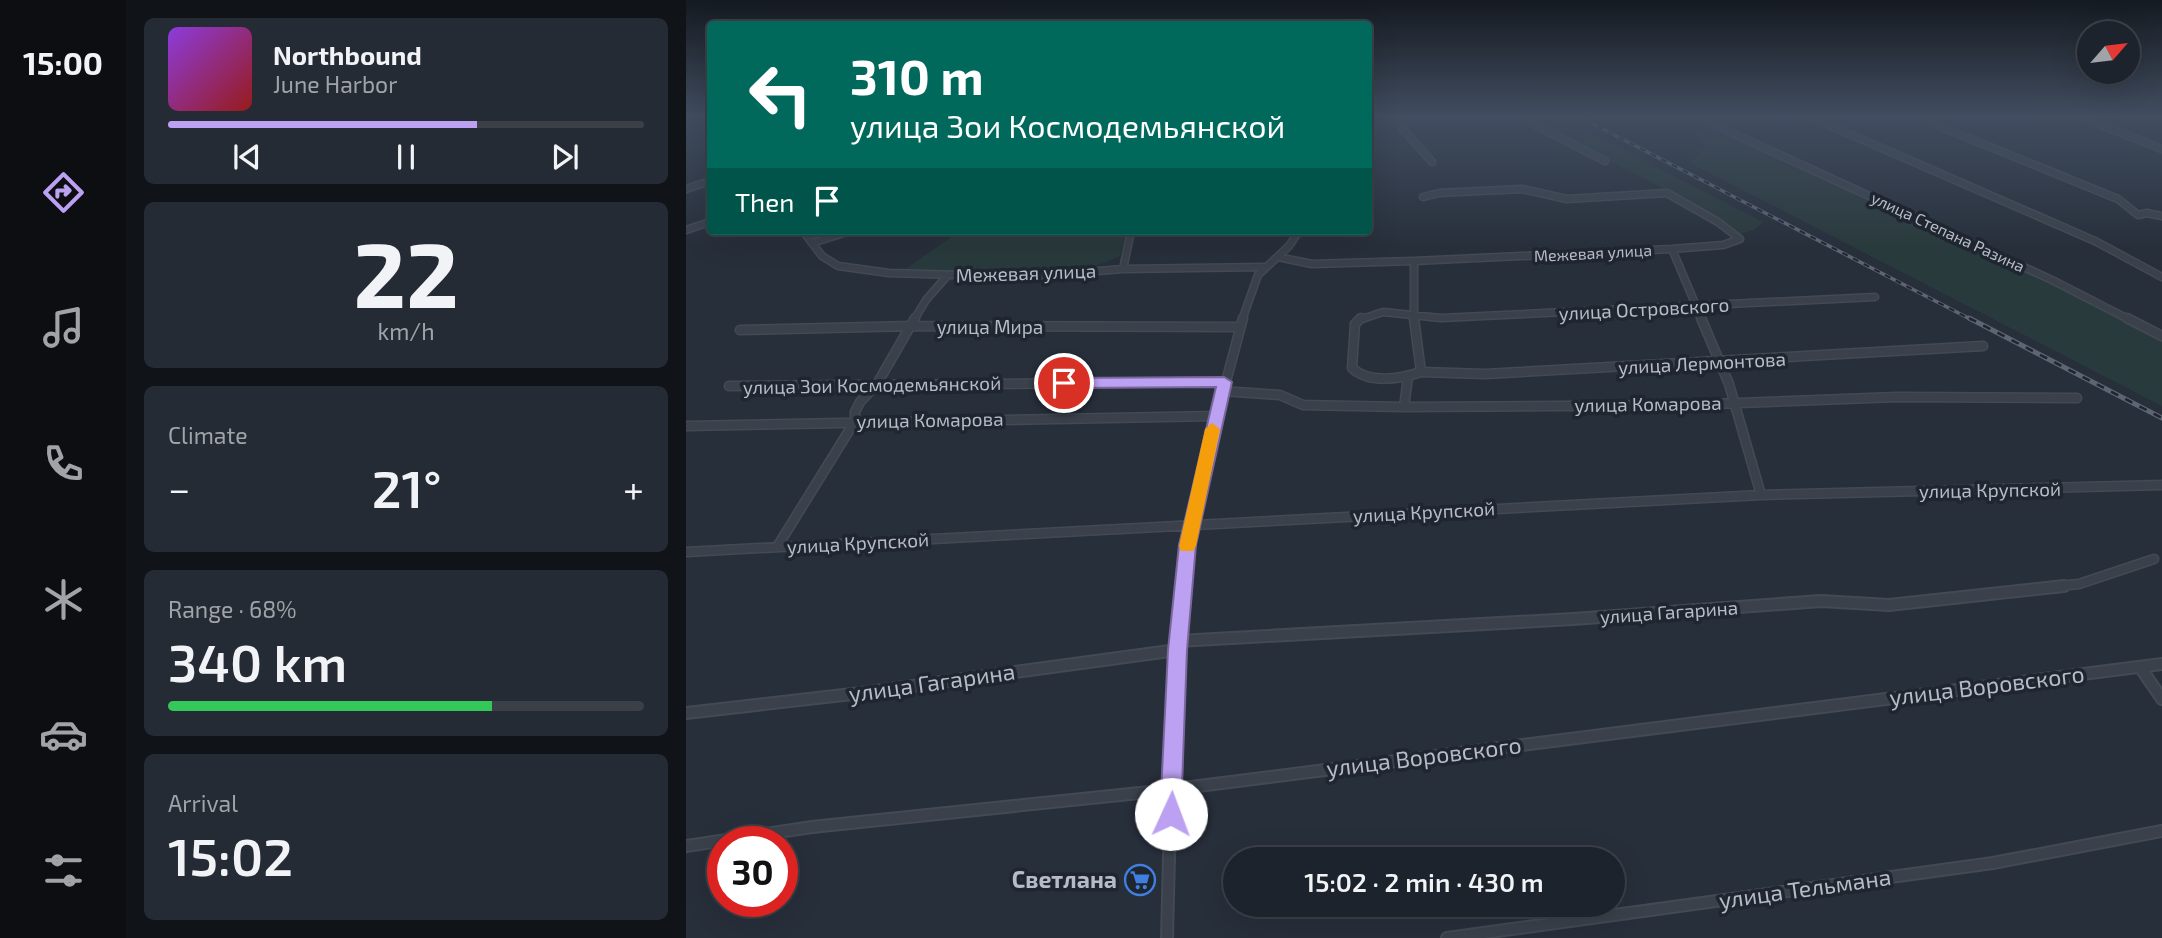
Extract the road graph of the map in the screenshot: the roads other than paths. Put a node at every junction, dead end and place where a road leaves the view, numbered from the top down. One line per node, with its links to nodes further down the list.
1 (1429, 159): 7 (street)
2 (1601, 159): 6 (street)
3 (1791, 159): 32 (street, улица Степана Разина)
4 (1906, 159): 25 (street)
5 (2019, 159): 11 (street)
6 (1605, 161)
7 (1432, 162)
8 (707, 182): 9 (street)
9 (686, 189)
10 (1423, 197): 19 (street, Межевая улица)
11 (2162, 216)
12 (707, 223): 13 (street)
13 (686, 230)
14 (806, 235): 18 (street, Межевая улица)
15 (837, 235): 18 (street)
16 (1130, 235): 23 (street)
17 (1296, 235): 20 (street)
18 (812, 243): 24 (street, Межевая улица)
19 (1672, 249): 21 (street, Межевая улица); 27 (street)
20 (1278, 257): 21 (street, Межевая улица); 22 (street)
21 (1414, 261): 28 (street)
22 (1264, 267): 23 (street, Межевая улица); 30 (street)
23 (1123, 269): 24 (street, Межевая улица)
24 (947, 276): 29 (street)
25 (2162, 276)
26 (1875, 297): 27 (street, улица Островского)
27 (1697, 308): 28 (street, улица Островского); 34 (street)
28 (1413, 313): 35 (street); 36 (street, улица Островского)
29 (912, 327): 30 (street, улица Мира); 31 (street, улица Мира); 37 (street)
30 (1240, 327): 39 (street)
31 (740, 330)
32 (2162, 336)
33 (1983, 346): 34 (street, улица Лермонтова)
34 (1721, 363): 35 (street, улица Лермонтова); 41 (street)
35 (1421, 372): 36 (street)
36 (1408, 377): 42 (street)
37 (877, 384): 38 (street, улица Зои Космодемьянской); 39 (street, улица Зои Космодемьянской); 44 (street)
38 (729, 386)
39 (1223, 387): 42 (street, улица Комарова); 43 (street)
40 (2077, 398): 41 (street, улица Комарова)
41 (1733, 402): 42 (street, улица Комарова); 47 (street)
42 (1404, 407)
43 (1215, 416): 44 (street, улица Комарова); 48 (street)
44 (855, 421): 45 (street, улица Комарова); 49 (street)
45 (686, 426)
46 (2162, 485): 47 (street, улица Крупской)
47 (1761, 495): 48 (street, улица Крупской)
48 (1192, 525): 49 (street, улица Крупской); 52 (street)
49 (777, 547): 50 (street, улица Крупской)
50 (686, 552)
51 (2154, 559): 52 (street, улица Гагарина)
52 (1178, 646): 56 (street, улица Гагарина); 57 (street)
53 (2162, 664): 54 (street, улица Воровского)
54 (2140, 667): 55 (street); 57 (street, улица Воровского)
55 (2162, 699)
56 (686, 713)
57 (1171, 789): 59 (street, улица Воровского); 60 (street)
58 (2162, 831): 61 (street, улица Тельмана)
59 (686, 846)
60 (1167, 938)
61 (1447, 938)

